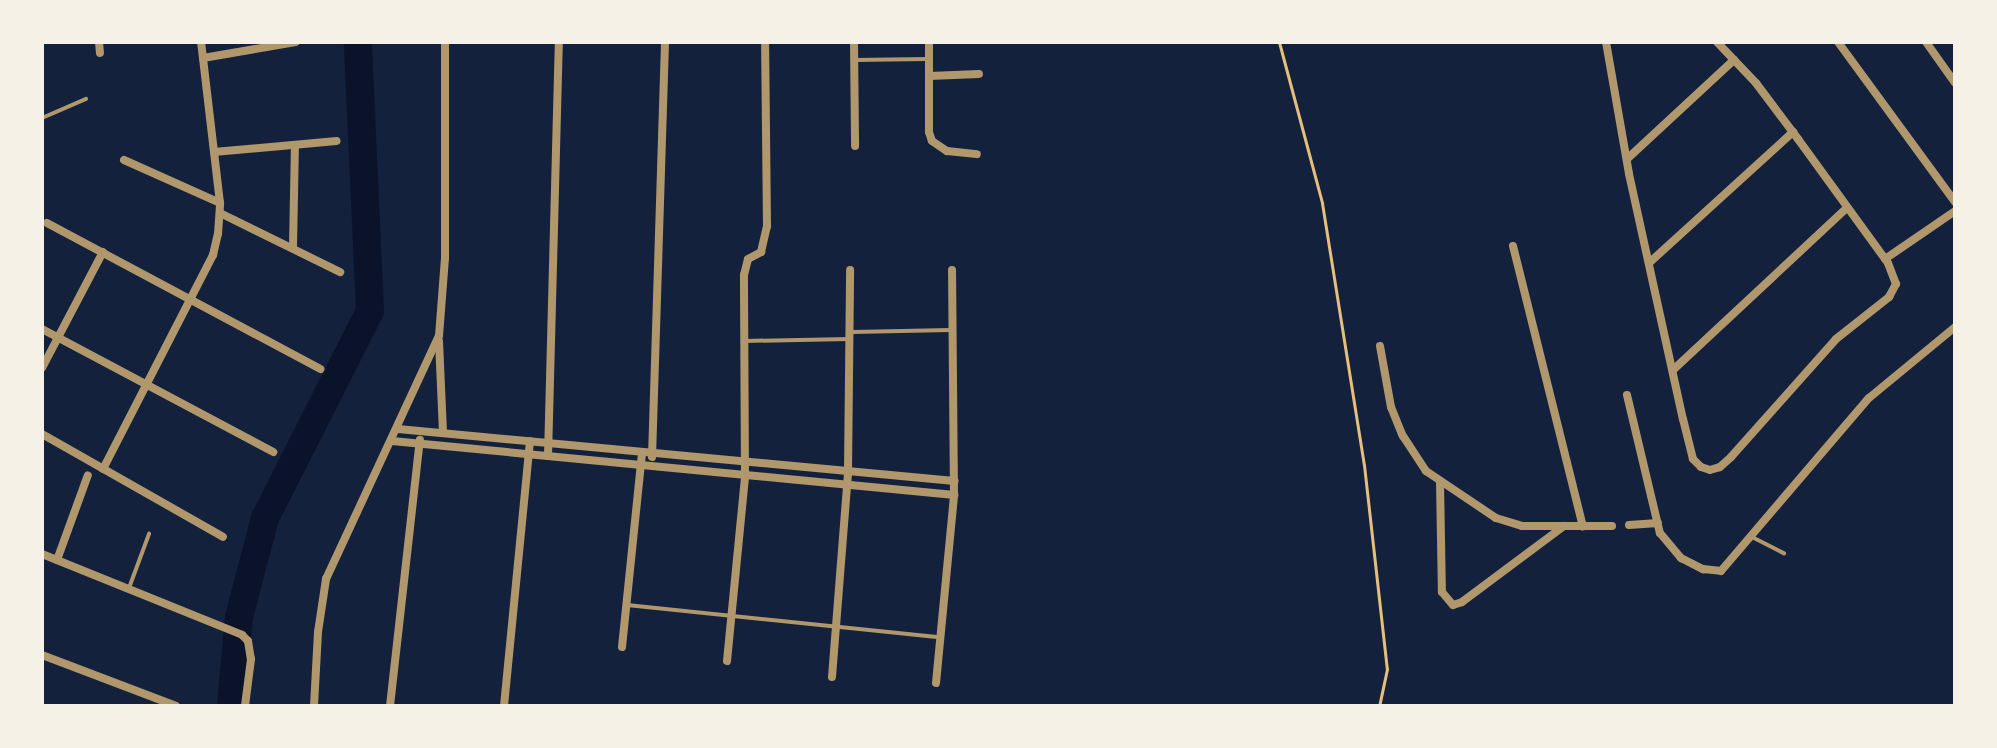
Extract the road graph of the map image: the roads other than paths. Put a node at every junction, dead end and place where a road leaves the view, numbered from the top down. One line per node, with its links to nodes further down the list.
1 (99, 42): 14 (street)
2 (201, 42): 15 (street)
3 (296, 42): 15 (street)
4 (445, 42): 52 (street)
5 (559, 42): 69 (street)
6 (665, 42): 71 (street)
7 (765, 42): 55 (street)
8 (854, 42): 17 (street)
9 (929, 42): 16 (street)
10 (1606, 42): 30 (street)
11 (1717, 42): 18 (street)
12 (1838, 42): 34 (street)
13 (1926, 42): 21 (street)
14 (100, 53)
15 (203, 58): 28 (street)
16 (929, 59): 17 (lane); 20 (street)
17 (854, 60): 27 (street)
18 (1734, 60): 24 (street); 30 (street)
19 (979, 74): 20 (street)
20 (929, 76): 29 (street)
21 (1955, 83)
22 (86, 99): 23 (lane)
23 (42, 118)
24 (1793, 132): 36 (street); 44 (street)
25 (337, 141): 26 (street)
26 (295, 145): 28 (street); 41 (street)
27 (855, 146)
28 (214, 152): 35 (street)
29 (977, 154)
30 (1627, 159): 44 (street)
31 (124, 160): 35 (street)
32 (42, 163): 33 (lane)
33 (42, 171)
34 (1955, 202)
35 (220, 203): 38 (street)
36 (1847, 208): 43 (street); 59 (street)
37 (1955, 211): 43 (street)
38 (220, 213): 41 (street); 48 (street)
39 (47, 223): 42 (street)
40 (1513, 246): 88 (street)
41 (293, 247): 47 (street)
42 (103, 252): 48 (street); 54 (street)
43 (1885, 259): 59 (street)
44 (1649, 263): 59 (street)
45 (850, 270): 53 (street)
46 (952, 270): 51 (street)
47 (340, 272)
48 (191, 299): 58 (street); 60 (street)
49 (1955, 327): 92 (street)
50 (42, 329): 54 (street)
51 (953, 330): 53 (lane); 81 (street)
52 (439, 336): 62 (street); 64 (street)
53 (849, 336): 55 (lane); 78 (street)
54 (58, 337): 57 (street); 60 (street)
55 (744, 341): 74 (street)
56 (1380, 346): 82 (street)
57 (42, 368)
58 (320, 369)
59 (1673, 370)
60 (146, 383): 70 (street); 77 (street)
61 (1627, 395): 85 (street)
62 (398, 429): 63 (street); 66 (street)
63 (421, 430): 64 (street); 68 (street)
64 (443, 432): 67 (street)
65 (42, 434): 77 (street)
66 (392, 441): 68 (street); 108 (street)
67 (530, 441): 69 (street); 72 (street)
68 (420, 443): 72 (street); 109 (street)
69 (550, 443): 71 (street); 73 (street)
70 (273, 452)
71 (647, 453): 74 (street); 75 (street); 76 (street)
72 (529, 454): 73 (street); 110 (street)
73 (548, 456): 75 (street)
74 (745, 463): 78 (street); 80 (street)
75 (641, 466): 76 (street); 97 (street)
76 (652, 467): 80 (street)
77 (103, 469): 91 (street)
78 (848, 472): 81 (street); 83 (street)
79 (88, 475): 95 (street)
80 (745, 477): 83 (street); 98 (street)
81 (955, 481): 84 (street)
82 (1440, 482): 87 (street); 87 (street)
83 (848, 485): 84 (street); 99 (street)
84 (954, 495): 100 (street)
85 (1658, 523): 86 (street); 92 (street)
86 (1629, 525)
87 (1564, 526): 88 (street)
88 (1583, 526): 89 (street)
89 (1612, 526)
90 (149, 534): 96 (lane)
91 (223, 537)
92 (1752, 537): 93 (lane)
93 (1784, 553)
94 (42, 554): 95 (street)
95 (57, 560): 96 (street)
96 (129, 588): 107 (street)
97 (627, 605): 98 (lane); 101 (street)
98 (733, 617): 99 (lane); 103 (street)
99 (838, 627): 100 (lane); 104 (street)
100 (942, 638): 105 (street)
101 (622, 647)
102 (42, 655): 106 (street)
103 (727, 661)
104 (832, 677)
105 (936, 683)
106 (176, 706)
107 (245, 706)
108 (314, 706)
109 (390, 706)
110 (504, 706)

